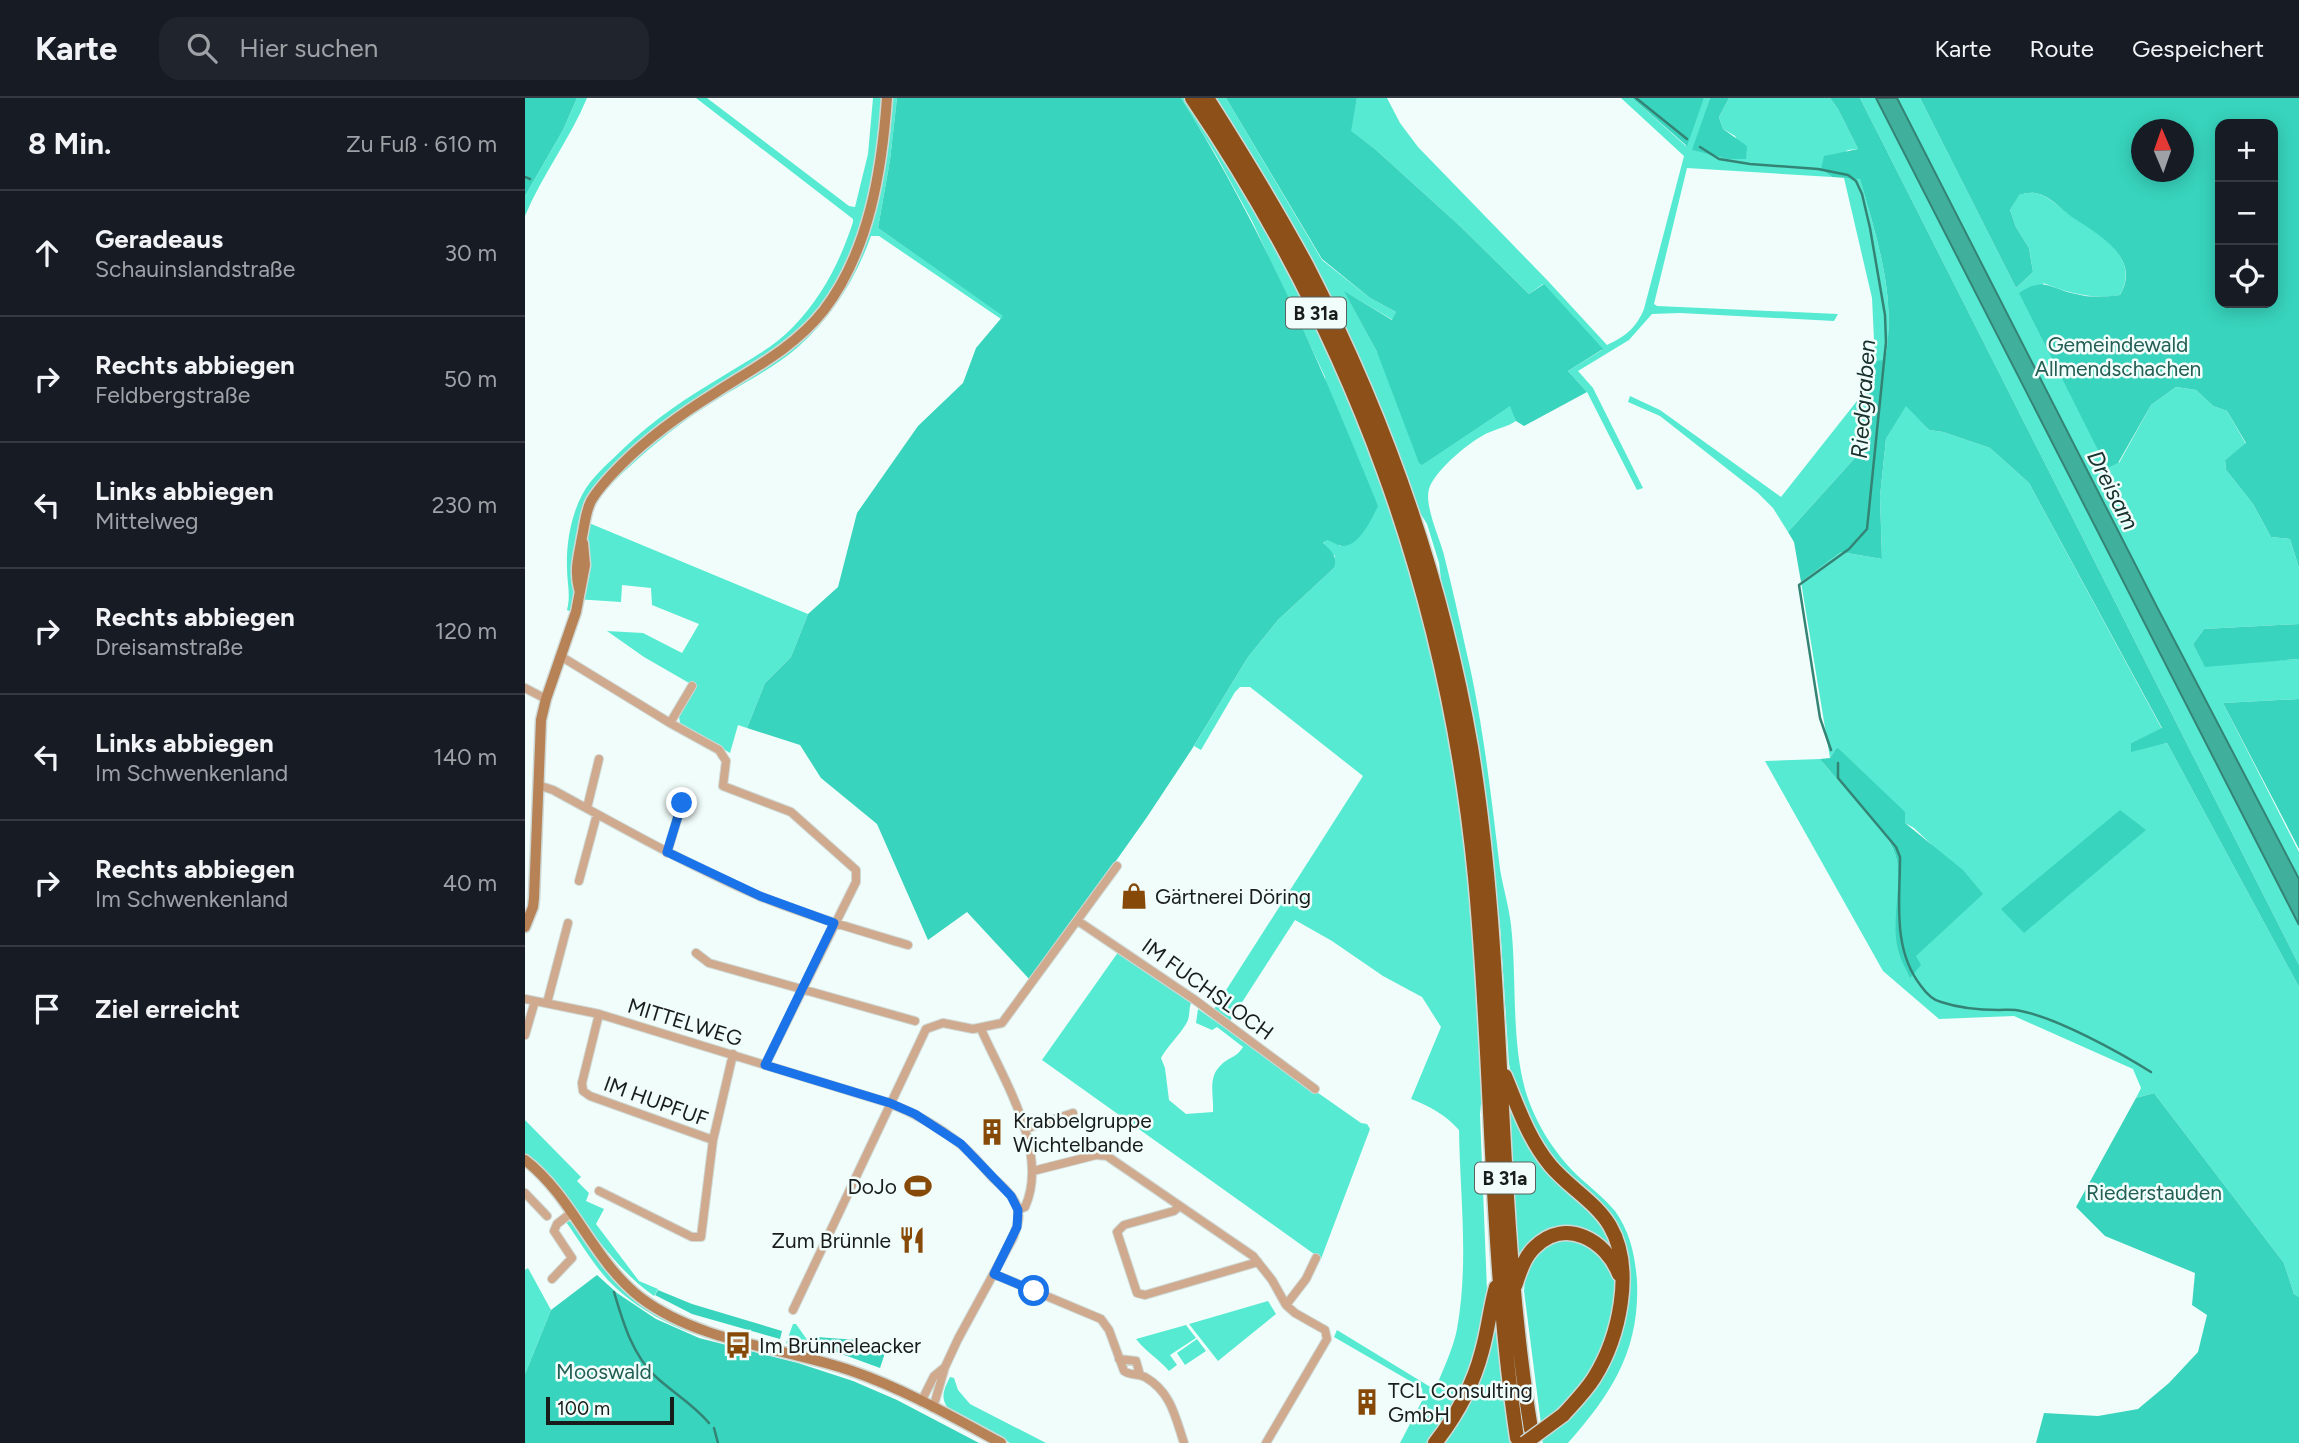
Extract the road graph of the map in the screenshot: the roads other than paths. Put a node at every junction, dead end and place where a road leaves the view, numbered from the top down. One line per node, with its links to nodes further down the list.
1 (887, 98): 4 (street)
2 (1192, 98): 51 (highway, B 31a)
3 (1207, 98): 33 (highway, B 31a)
4 (562, 657): 7 (street); 8 (street)
5 (692, 686): 8 (street)
6 (525, 688): 7 (street)
7 (546, 699): 10 (street)
8 (670, 723): 19 (street)
9 (599, 759): 12 (street)
10 (538, 785): 12 (street); 20 (street)
11 (682, 803): 14 (street)
12 (587, 808): 13 (street)
13 (597, 814): 14 (street); 16 (street)
14 (667, 852): 19 (street)
15 (1117, 866): 17 (street)
16 (579, 881)
17 (1078, 921): 29 (street); 34 (street, IM FUCHSLOCH)
18 (568, 923): 26 (street)
19 (834, 923): 21 (street); 23 (street)
20 (525, 927)
21 (908, 945)
22 (697, 953): 23 (street)
23 (802, 989): 28 (street); 32 (street)
24 (525, 999): 25 (street, MITTELWEG)
25 (535, 1001): 26 (street, MITTELWEG); 30 (street)
26 (547, 1003): 27 (street, MITTELWEG)
27 (599, 1014): 31 (street, MITTELWEG); 38 (street, IM HUPFUF)
28 (915, 1021)
29 (981, 1029): 35 (street); 37 (street)
30 (525, 1035)
31 (733, 1054): 32 (street, MITTELWEG); 38 (street, IM HUPFUF)
32 (765, 1065): 35 (street, MITTELWEG)
33 (1500, 1065): 52 (highway); 53 (highway, B 31a)
34 (1315, 1089)
35 (890, 1103): 44 (street, MITTELWEG); 55 (street)
36 (1073, 1113): 37 (street)
37 (1025, 1129): 40 (street)
38 (713, 1140): 41 (street, IM HUPFUF)
39 (525, 1160): 45 (street)
40 (1033, 1171): 43 (street); 44 (street)
41 (599, 1191)
42 (525, 1192): 46 (street)
43 (1179, 1206): 48 (street); 48 (street)
44 (1018, 1210): 49 (street)
45 (571, 1213): 50 (street); 59 (street)
46 (547, 1216)
47 (1316, 1258): 54 (street)
48 (1258, 1262): 54 (street)
49 (994, 1274): 56 (street); 57 (street)
50 (552, 1279)
51 (1498, 1279): 62 (highway, B 31a); 66 (highway)
52 (1622, 1281): 53 (highway); 62 (highway, bridge)
53 (1513, 1290): 61 (highway, B 31a)
54 (1286, 1306): 65 (street)
55 (793, 1310)
56 (1119, 1359): 58 (street); 58 (street)
57 (945, 1367): 59 (street); 60 (street)
58 (1140, 1375): 64 (street)
59 (922, 1402): 60 (street)
60 (933, 1408): 63 (street)
61 (1531, 1429)
62 (1521, 1441)
63 (1001, 1443)
64 (1184, 1443)
65 (1266, 1443)
66 (1435, 1443)

